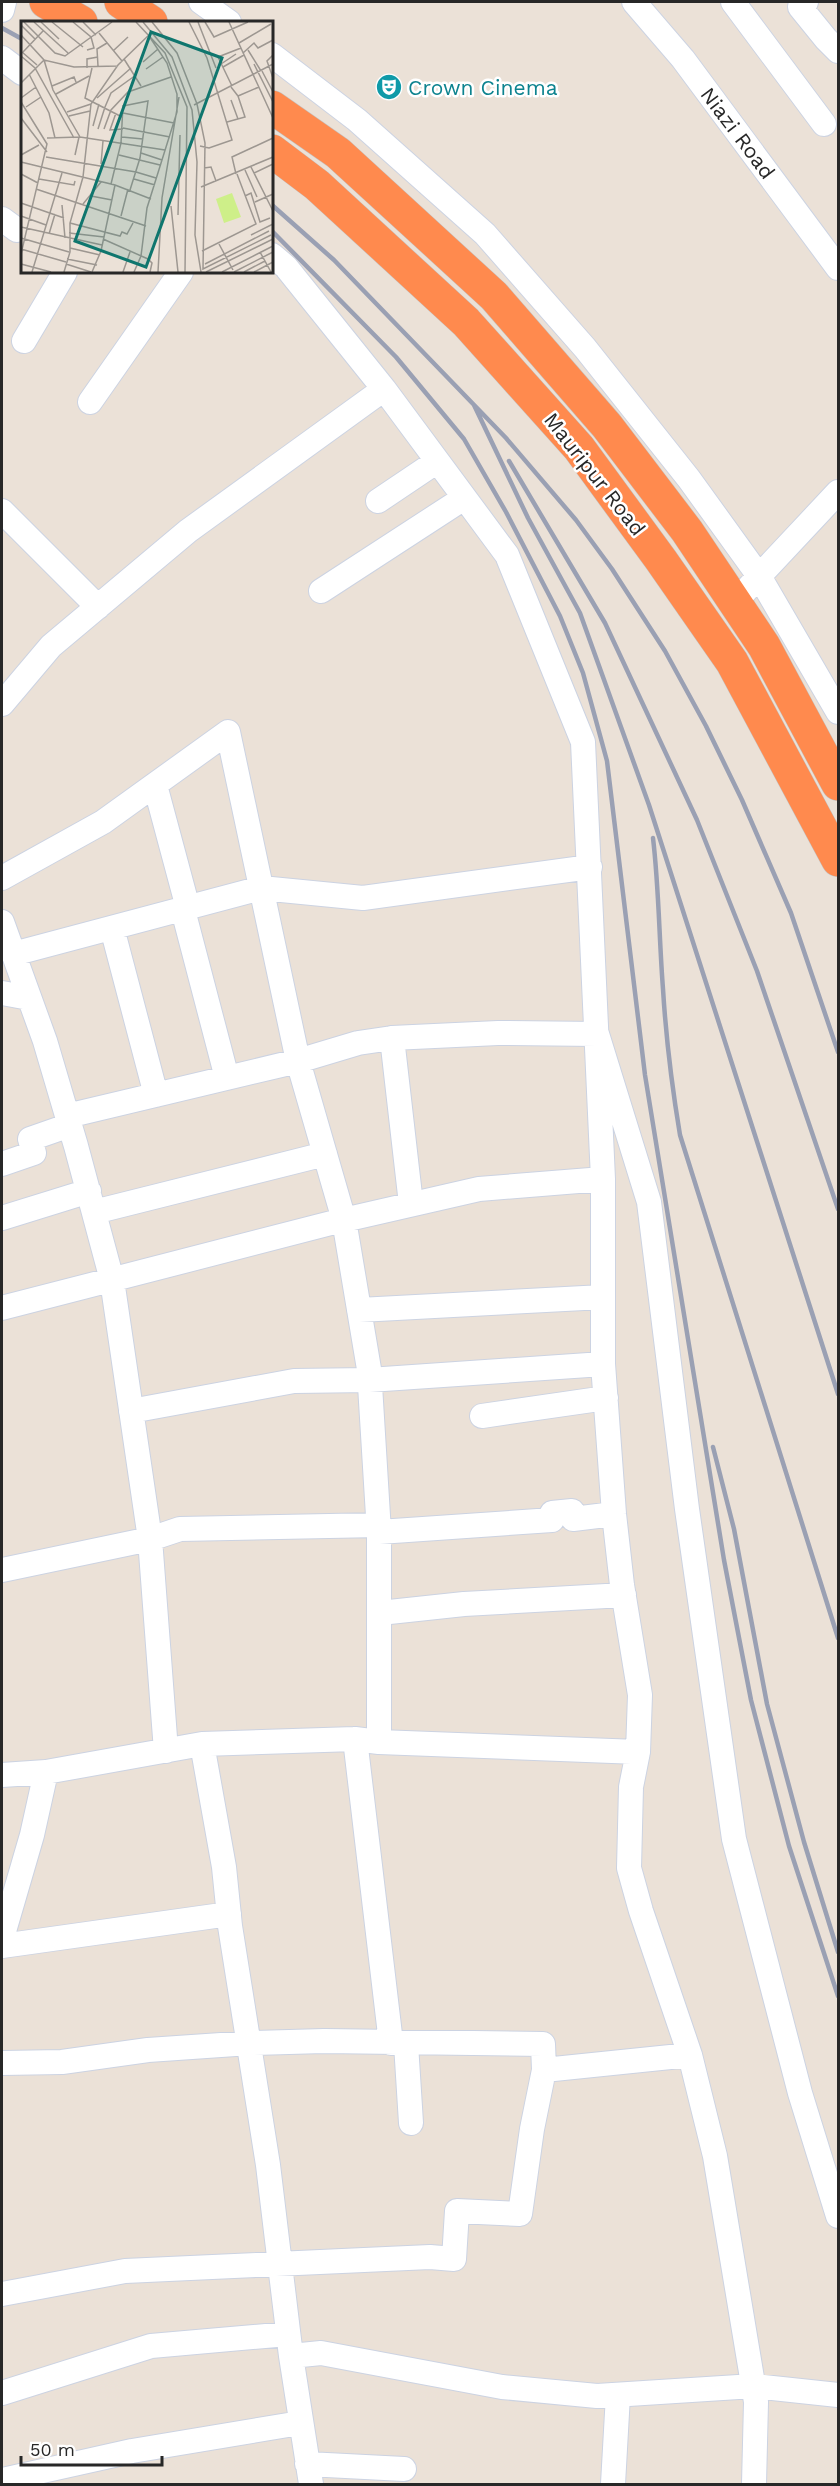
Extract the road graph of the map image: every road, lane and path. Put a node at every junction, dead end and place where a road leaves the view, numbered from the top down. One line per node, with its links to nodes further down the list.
1 (4, 2): 8 (street)
2 (46, 2): 9 (highway)
3 (121, 2): 10 (highway)
4 (201, 2): 11 (street)
5 (634, 2): 20 (street, Niazi Road)
6 (733, 2): 17 (street)
7 (806, 2): 12 (street)
8 (2, 10)
9 (79, 21)
10 (150, 21)
11 (228, 21)
12 (838, 51)
13 (273, 56): 31 (street)
14 (2, 58): 15 (street)
15 (21, 72)
16 (273, 108): 33 (highway, Mauripur Road)
17 (824, 124)
18 (273, 153): 39 (highway, Mauripur Road)
19 (273, 256): 24 (street)
20 (838, 268)
21 (64, 273): 23 (street)
22 (180, 273): 25 (street)
23 (24, 341)
24 (384, 389): 26 (street); 34 (street)
25 (90, 402)
26 (436, 462): 28 (street); 29 (street)
27 (838, 492): 31 (street)
28 (464, 498): 32 (street); 40 (street)
29 (378, 501)
30 (2, 512): 34 (street)
31 (759, 576): 33 (street); 36 (street)
32 (321, 591)
33 (735, 602): 37 (highway, Mauripur Road)
34 (98, 607): 35 (street)
35 (2, 704)
36 (838, 712)
37 (838, 784)
38 (155, 785): 41 (street); 42 (street); 43 (street)
39 (838, 860)
40 (590, 867): 42 (street); 49 (street)
41 (2, 878)
42 (261, 888): 43 (street); 51 (street)
43 (185, 909): 45 (street); 52 (street)
44 (2, 922): 46 (street)
45 (112, 928): 46 (street); 53 (street)
46 (13, 954): 48 (street)
47 (2, 993): 48 (street)
48 (29, 998): 54 (street)
49 (597, 1034): 50 (street); 57 (street); 93 (street)
50 (392, 1038): 51 (street); 59 (street)
51 (298, 1061): 52 (street); 55 (street)
52 (227, 1078): 53 (street)
53 (156, 1095): 54 (street)
54 (69, 1120): 56 (street); 58 (street)
55 (325, 1154): 58 (street); 61 (street)
56 (2, 1164)
57 (603, 1179): 59 (street); 63 (street)
58 (91, 1202): 60 (street); 62 (street)
59 (411, 1204): 61 (street)
60 (2, 1218)
61 (344, 1220): 62 (street); 65 (street)
62 (112, 1280): 64 (street); 69 (street)
63 (603, 1297): 65 (street); 66 (street)
64 (2, 1308)
65 (359, 1310): 67 (street)
66 (603, 1364): 67 (street); 68 (street)
67 (369, 1380): 69 (street); 72 (street)
68 (606, 1398): 70 (street); 71 (street)
69 (132, 1412): 73 (street)
70 (482, 1416)
71 (614, 1514): 72 (street); 75 (street)
72 (379, 1528): 73 (street); 76 (street)
73 (150, 1539): 74 (street); 80 (street)
74 (2, 1570)
75 (624, 1595): 76 (street); 81 (street)
76 (380, 1613): 78 (street)
77 (355, 1738): 78 (street); 79 (street); 88 (street)
78 (379, 1742): 81 (street)
79 (202, 1744): 80 (street); 84 (street)
80 (166, 1751): 82 (street)
81 (638, 1752): 89 (street)
82 (46, 1772): 83 (street); 85 (street)
83 (2, 1775)
84 (229, 1914): 86 (street); 87 (street)
85 (2, 1938)
86 (2, 1946)
87 (250, 2043): 88 (street); 90 (street); 94 (street)
88 (399, 2043): 91 (street); 92 (street)
89 (690, 2055): 91 (street); 97 (street)
90 (2, 2063)
91 (544, 2070): 94 (street)
92 (411, 2123)
93 (838, 2216)
94 (279, 2265): 95 (street); 96 (street)
95 (2, 2294)
96 (289, 2345): 98 (street); 99 (street); 101 (street)
97 (754, 2386): 99 (street); 100 (street); 106 (street)
98 (2, 2393)
99 (618, 2395): 105 (street)
100 (838, 2396)
101 (300, 2423): 103 (street); 104 (street)
102 (404, 2469): 103 (street)
103 (309, 2474)
104 (2, 2480)
105 (613, 2484)
106 (754, 2484)

